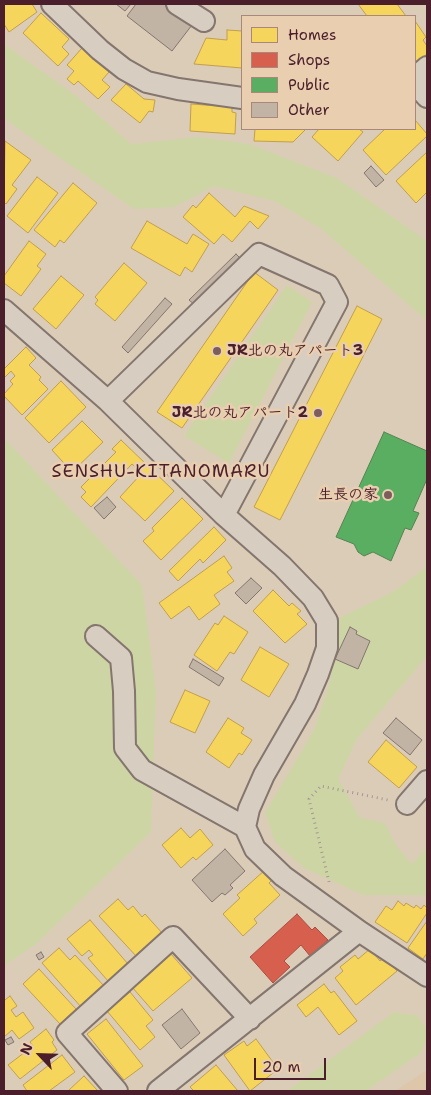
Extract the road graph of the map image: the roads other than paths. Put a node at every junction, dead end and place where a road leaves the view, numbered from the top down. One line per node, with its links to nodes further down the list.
1 (52, 4): 6 (street)
2 (177, 4): 3 (street)
3 (204, 21)
4 (427, 67): 5 (street)
5 (420, 91)
6 (241, 98)
7 (4, 310): 8 (street)
8 (108, 401): 9 (street); 9 (street)
9 (224, 515): 13 (street)
10 (96, 636): 13 (street)
11 (427, 781): 12 (street)
12 (407, 804)
13 (245, 827): 14 (street)
14 (359, 930): 15 (street); 16 (street)
15 (427, 976)
16 (250, 1019): 17 (street); 18 (street)
17 (117, 1091)
18 (158, 1091)

